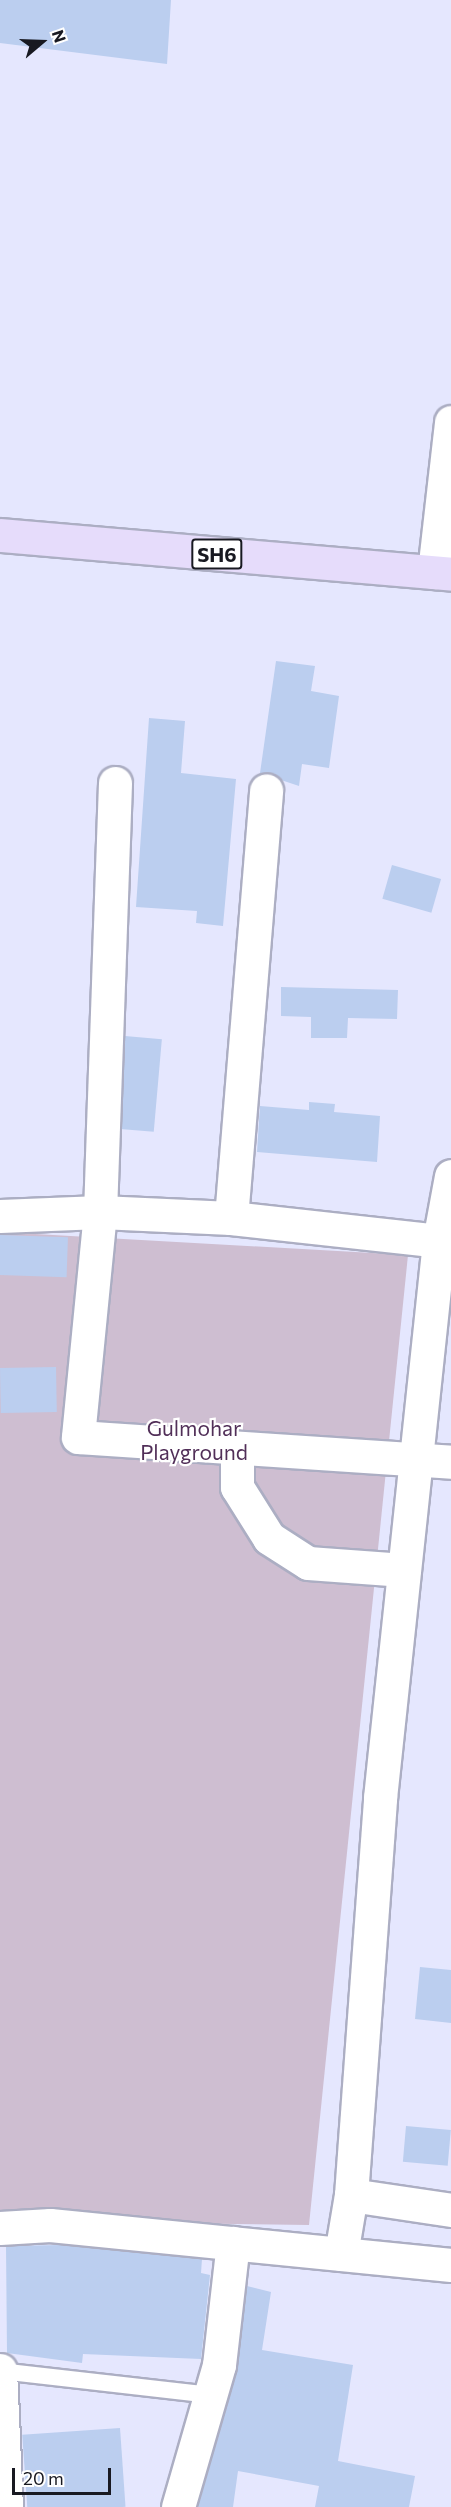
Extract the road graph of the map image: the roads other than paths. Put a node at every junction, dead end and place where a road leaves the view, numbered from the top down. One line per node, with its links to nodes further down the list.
1 (451, 422): 3 (street)
2 (0, 535): 3 (main road, SH6)
3 (442, 573)
4 (116, 783): 7 (street)
5 (266, 790): 9 (street)
6 (451, 1176): 10 (street)
7 (100, 1212): 8 (street); 9 (street); 11 (street)
8 (0, 1216)
9 (231, 1218): 10 (street)
10 (439, 1241): 12 (street)
11 (237, 1448): 12 (street); 14 (street)
12 (417, 1460): 13 (street); 14 (street)
13 (451, 1462)
14 (404, 1570): 15 (street)
15 (351, 2195): 16 (street); 19 (street)
16 (451, 2210)
17 (0, 2228): 18 (street)
18 (233, 2243): 19 (street); 22 (street)
19 (341, 2254): 20 (street)
20 (451, 2265)
21 (0, 2371): 22 (lane); 23 (street)
22 (210, 2395): 24 (street)
23 (6, 2507)
24 (178, 2507)

